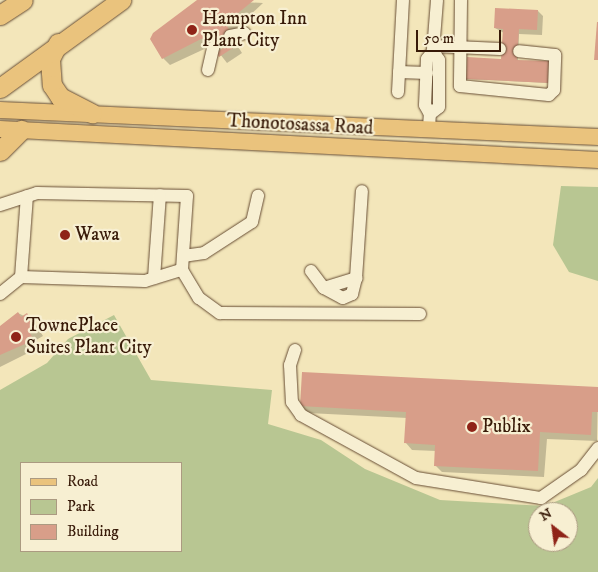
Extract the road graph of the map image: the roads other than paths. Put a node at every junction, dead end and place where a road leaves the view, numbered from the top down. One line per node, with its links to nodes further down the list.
1 (23, 0): 6 (highway)
2 (121, 0): 9 (highway)
3 (403, 0): 16 (lane)
4 (437, 0): 12 (lane)
5 (461, 0): 10 (lane)
6 (0, 15)
7 (245, 33): 8 (lane)
8 (230, 36)
9 (58, 43): 18 (highway); 21 (highway)
10 (459, 47): 12 (lane); 13 (lane); 14 (lane)
11 (214, 48): 15 (lane)
12 (433, 48): 17 (lane); 24 (lane)
13 (500, 49)
14 (520, 51)
15 (208, 70)
16 (399, 72): 17 (lane); 19 (lane)
17 (427, 72): 24 (lane)
18 (0, 88)
19 (398, 92)
20 (0, 110): 21 (main road, Thonotosassa Road)
21 (92, 113): 22 (main road, Thonotosassa Road)
22 (207, 119): 23 (main road, Thonotosassa Road); 27 (main road)
23 (242, 120): 24 (main road, Thonotosassa Road); 30 (main road)
24 (429, 121): 28 (main road, Thonotosassa Road); 31 (main road)
25 (0, 129): 26 (main road, Thonotosassa Road)
26 (21, 130): 27 (main road, Thonotosassa Road); 32 (highway)
27 (68, 133): 30 (main road, Thonotosassa Road)
28 (517, 133): 29 (main road, Thonotosassa Road); 33 (main road)
29 (598, 137)
30 (191, 139): 31 (main road, Thonotosassa Road)
31 (359, 148): 33 (main road, Thonotosassa Road)
32 (0, 151)
33 (430, 151): 34 (main road, Thonotosassa Road)
34 (598, 160)
35 (362, 191): 42 (lane)
36 (160, 195): 37 (lane); 40 (lane); 44 (lane)
37 (27, 196): 39 (lane); 43 (lane)
38 (258, 196): 40 (lane)
39 (0, 205)
40 (183, 256): 41 (lane)
41 (182, 270): 44 (lane); 46 (lane)
42 (311, 271)
43 (21, 277): 44 (lane); 45 (lane)
44 (154, 278)
45 (0, 294)
46 (420, 314)
47 (295, 350): 48 (lane)
48 (598, 448)

